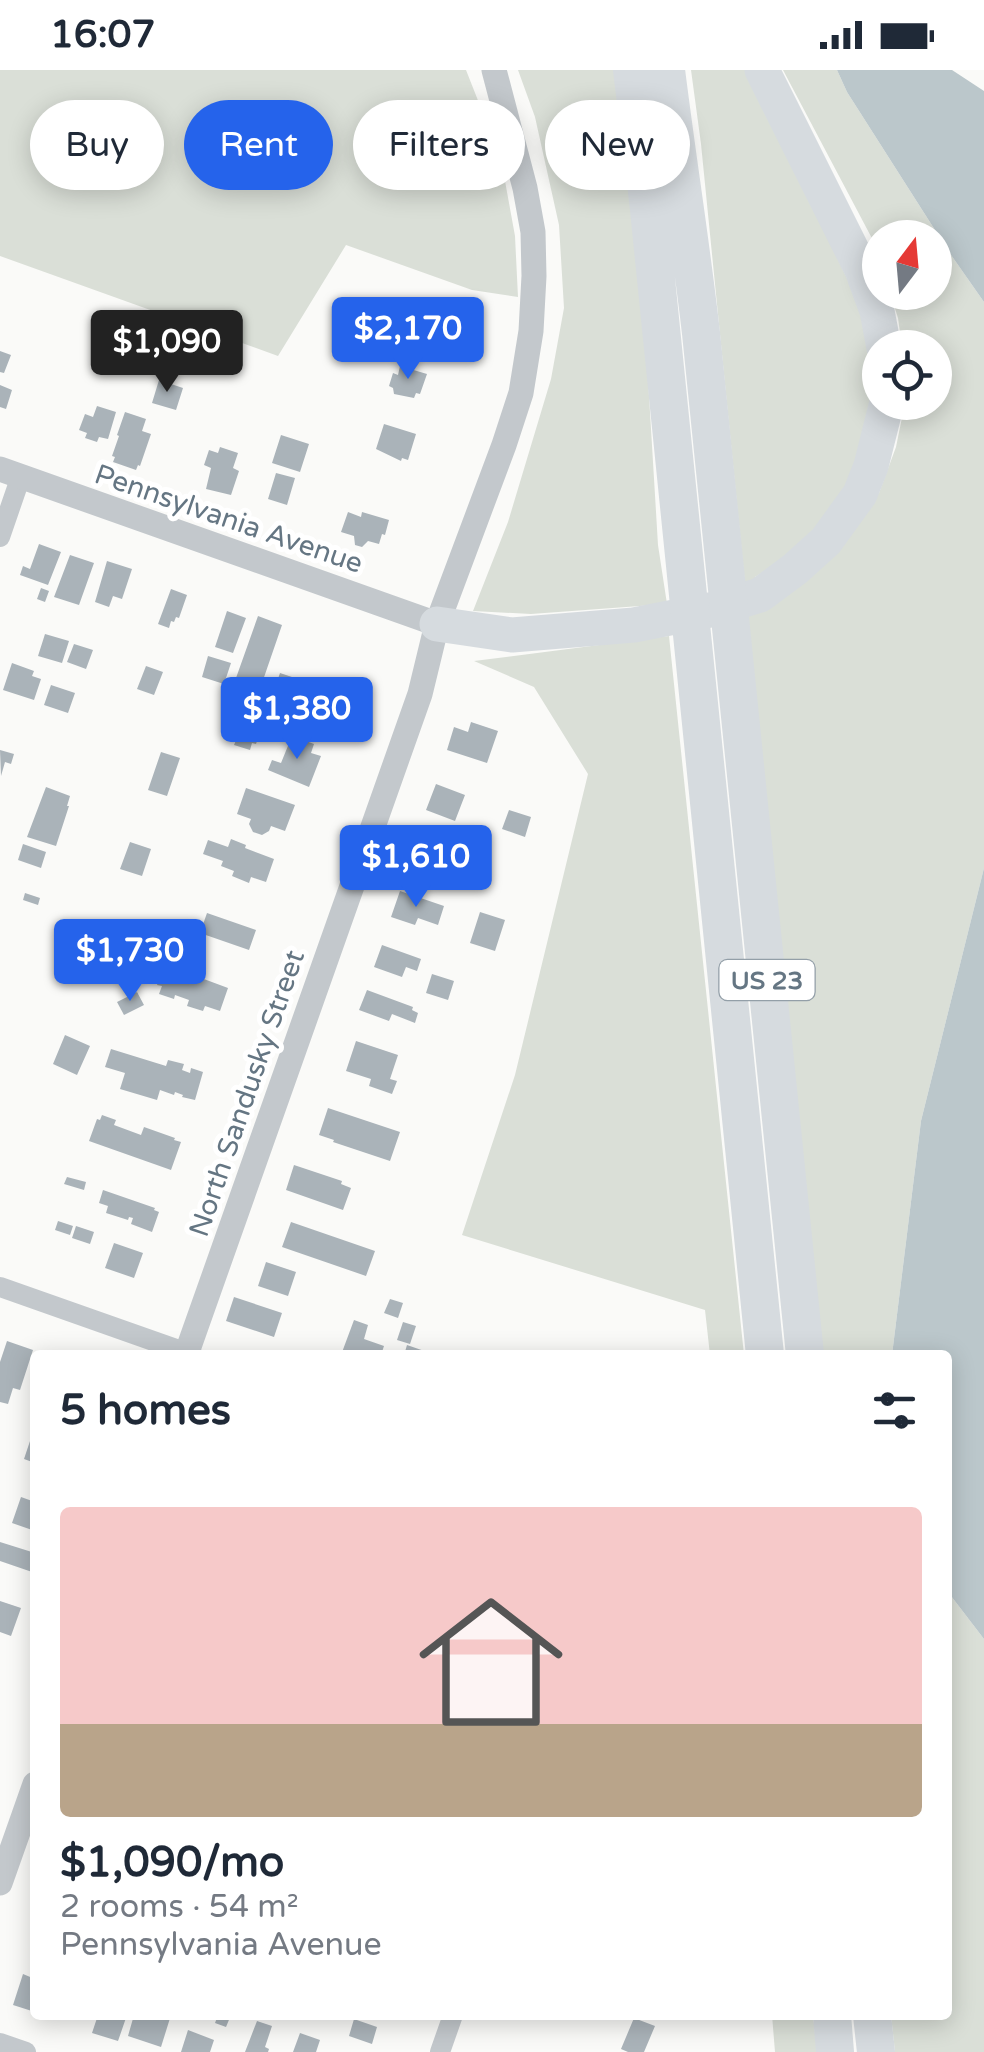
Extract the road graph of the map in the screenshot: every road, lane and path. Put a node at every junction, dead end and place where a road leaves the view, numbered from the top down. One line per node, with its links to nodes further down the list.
1 (494, 70): 9 (street, North Sandusky Street)
2 (632, 70): 13 (highway, US 23)
3 (666, 70): 14 (highway, US 23)
4 (762, 70): 5 (highway)
5 (881, 330)
6 (882, 420): 9 (highway)
7 (11, 472): 8 (street); 9 (street, Pennsylvania Avenue)
8 (0, 536)
9 (438, 624): 12 (street, North Sandusky Street)
10 (0, 1287): 11 (street)
11 (178, 1350)
12 (190, 1350)
13 (764, 1350)
14 (804, 1350)
15 (30, 1798): 16 (street)
16 (0, 1883)
17 (451, 2020): 22 (street)
18 (833, 2020): 23 (highway)
19 (873, 2020): 24 (highway)
20 (0, 2043): 21 (street)
21 (26, 2052)
22 (440, 2052)
23 (836, 2052)
24 (876, 2052)

